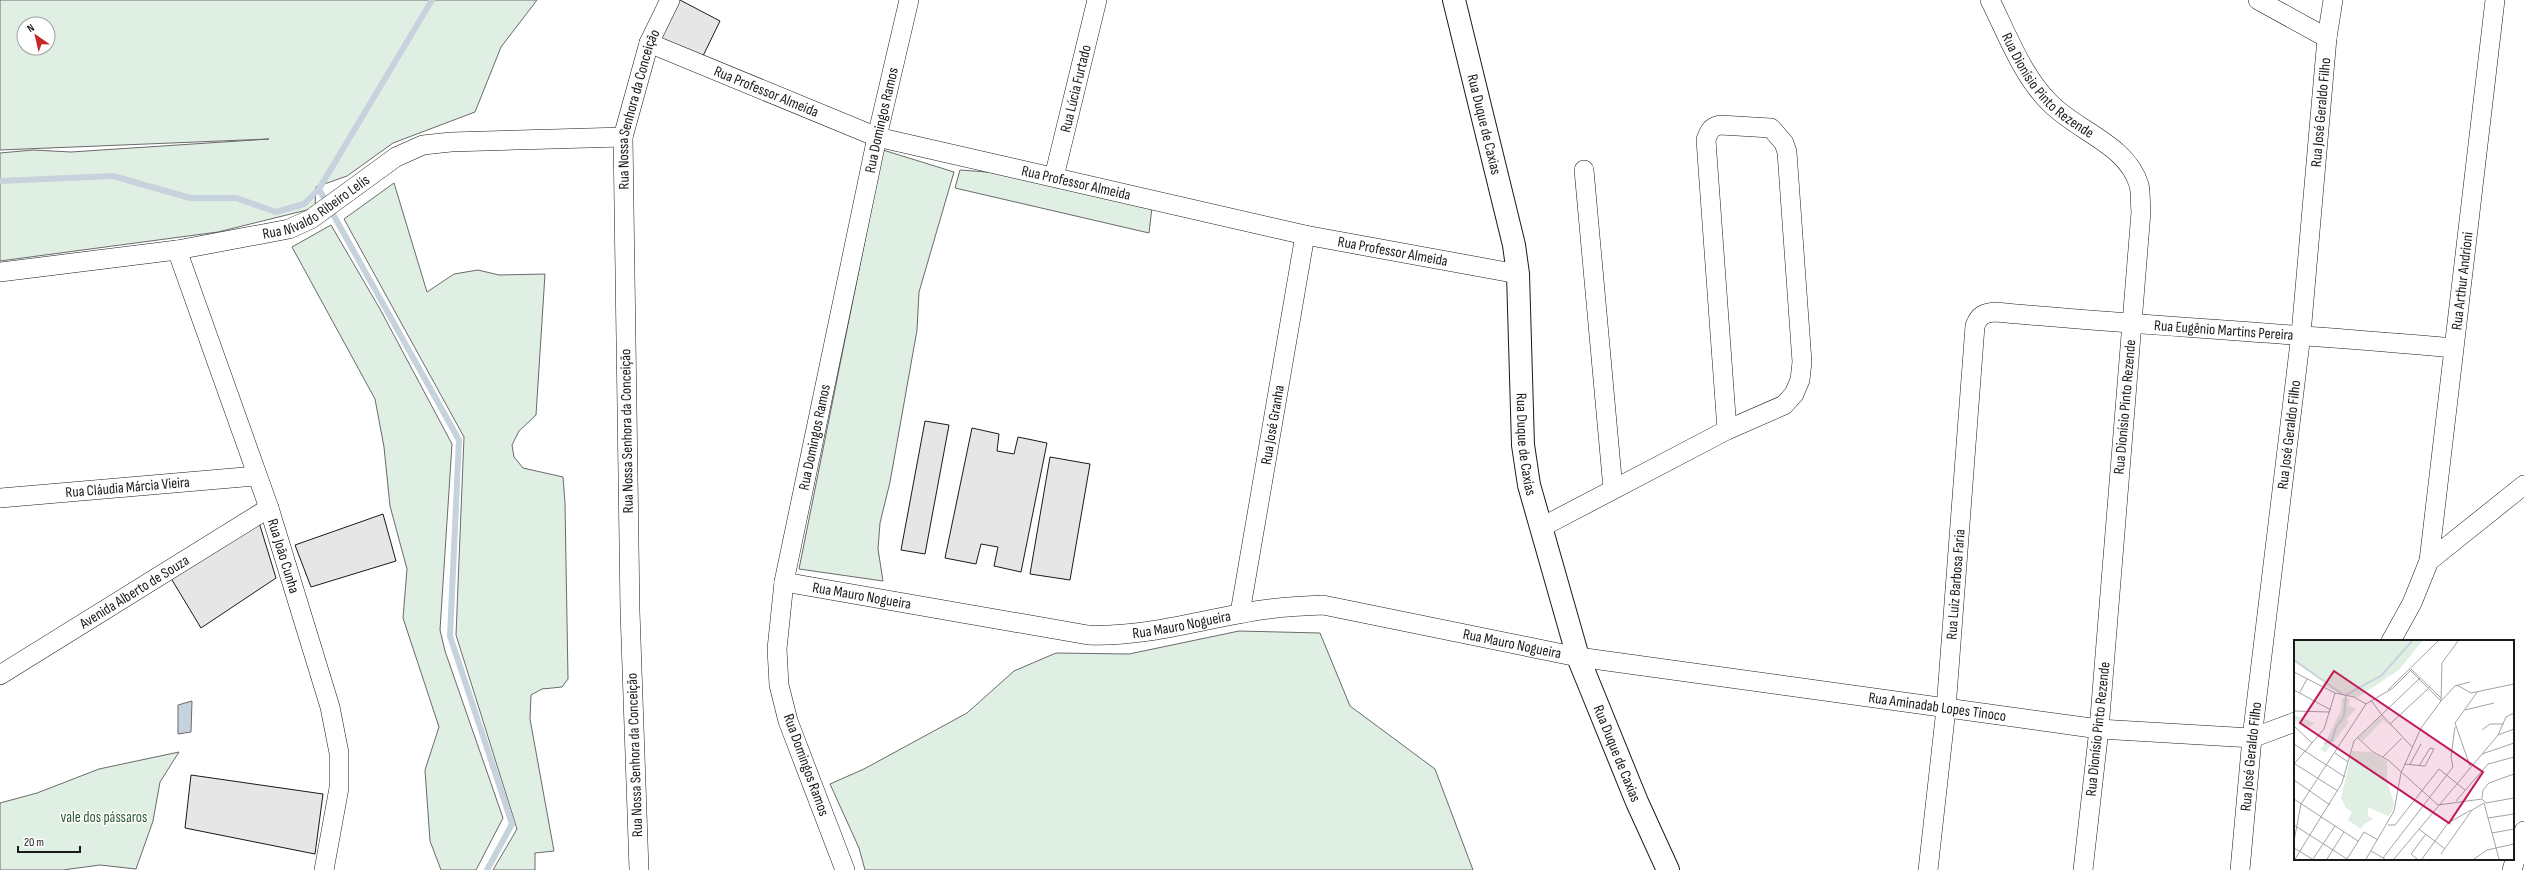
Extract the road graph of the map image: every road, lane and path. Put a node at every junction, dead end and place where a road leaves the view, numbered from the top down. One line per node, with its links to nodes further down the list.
1 (670, 0): 10 (street, Rua Nossa Senhora da Conceição)
2 (909, 0): 12 (street, Rua Domingos Ramos)
3 (1097, 0): 14 (street, Rua Lúcia Furtado)
4 (1454, 0): 18 (street, Rua Duque de Caxias)
5 (1990, 0): 20 (street, Rua Dionísio Pinto Rezende)
6 (2258, 0): 9 (street)
7 (2333, 0): 9 (street, Rua José Geraldo Filho)
8 (2495, 0): 22 (street, Rua Arthur Andrioni)
9 (2327, 38): 21 (street, Rua José Geraldo Filho)
10 (649, 43): 11 (street, Rua Nossa Senhora da Conceição); 12 (street, Rua Professor Almeida)
11 (623, 137): 16 (street, Rua Nivaldo Ribeiro Lelis); 42 (street, Rua Nossa Senhora da Conceição)
12 (876, 137): 14 (street, Rua Professor Almeida); 31 (street, Rua Domingos Ramos)
13 (1584, 170): 26 (street)
14 (1054, 177): 15 (street, Rua Professor Almeida)
15 (1305, 235): 18 (street, Rua Professor Almeida); 32 (street, Rua José Granha)
16 (177, 250): 17 (street, Rua Nivaldo Ribeiro Lelis); 24 (street, Rua João Cunha)
17 (0, 272)
18 (1518, 274): 29 (street, Rua Duque de Caxias)
19 (1995, 312): 20 (street, Rua Eugênio Martins Pereira); 36 (street, Rua Luiz Barbosa Faria)
20 (2131, 324): 21 (street, Rua Eugênio Martins Pereira); 38 (street, Rua Dionísio Pinto Rezende)
21 (2301, 334): 22 (street, Rua Eugênio Martins Pereira); 39 (street, Rua José Geraldo Filho)
22 (2453, 348): 30 (street, Rua Arthur Andrioni)
23 (1727, 430): 23 (street); 26 (street)
24 (256, 476): 27 (street, Rua Cláudia Márcia Vieira); 28 (street, Rua João Cunha)
25 (2524, 485): 30 (street)
26 (1613, 489): 29 (street)
27 (0, 498)
28 (268, 508): 35 (street, Avenida Alberto de Souza); 41 (street, Rua João Cunha)
29 (1540, 528): 34 (street, Rua Duque de Caxias)
30 (2429, 561): 33 (street)
31 (784, 582): 32 (street, Rua Mauro Nogueira); 43 (street, Rua Domingos Ramos)
32 (1240, 613): 34 (street, Rua Mauro Nogueira)
33 (2392, 640)
34 (1578, 657): 36 (street, Rua Aminadab Lopes Tinoco); 44 (street, Rua Duque de Caxias)
35 (0, 675)
36 (1946, 709): 38 (street, Rua Aminadab Lopes Tinoco); 45 (street, Rua Luiz Barbosa Faria)
37 (2294, 722): 39 (street, Rua Aminadab Lopes Tinoco)
38 (2099, 729): 39 (street, Rua Aminadab Lopes Tinoco); 46 (street, Rua Dionísio Pinto Rezende)
39 (2252, 738): 47 (street, Rua José Geraldo Filho)
40 (2524, 831): 48 (street)
41 (324, 870)
42 (639, 870)
43 (846, 870)
44 (1668, 870)
45 (1928, 870)
46 (2083, 870)
47 (2240, 870)
48 (2512, 870)

